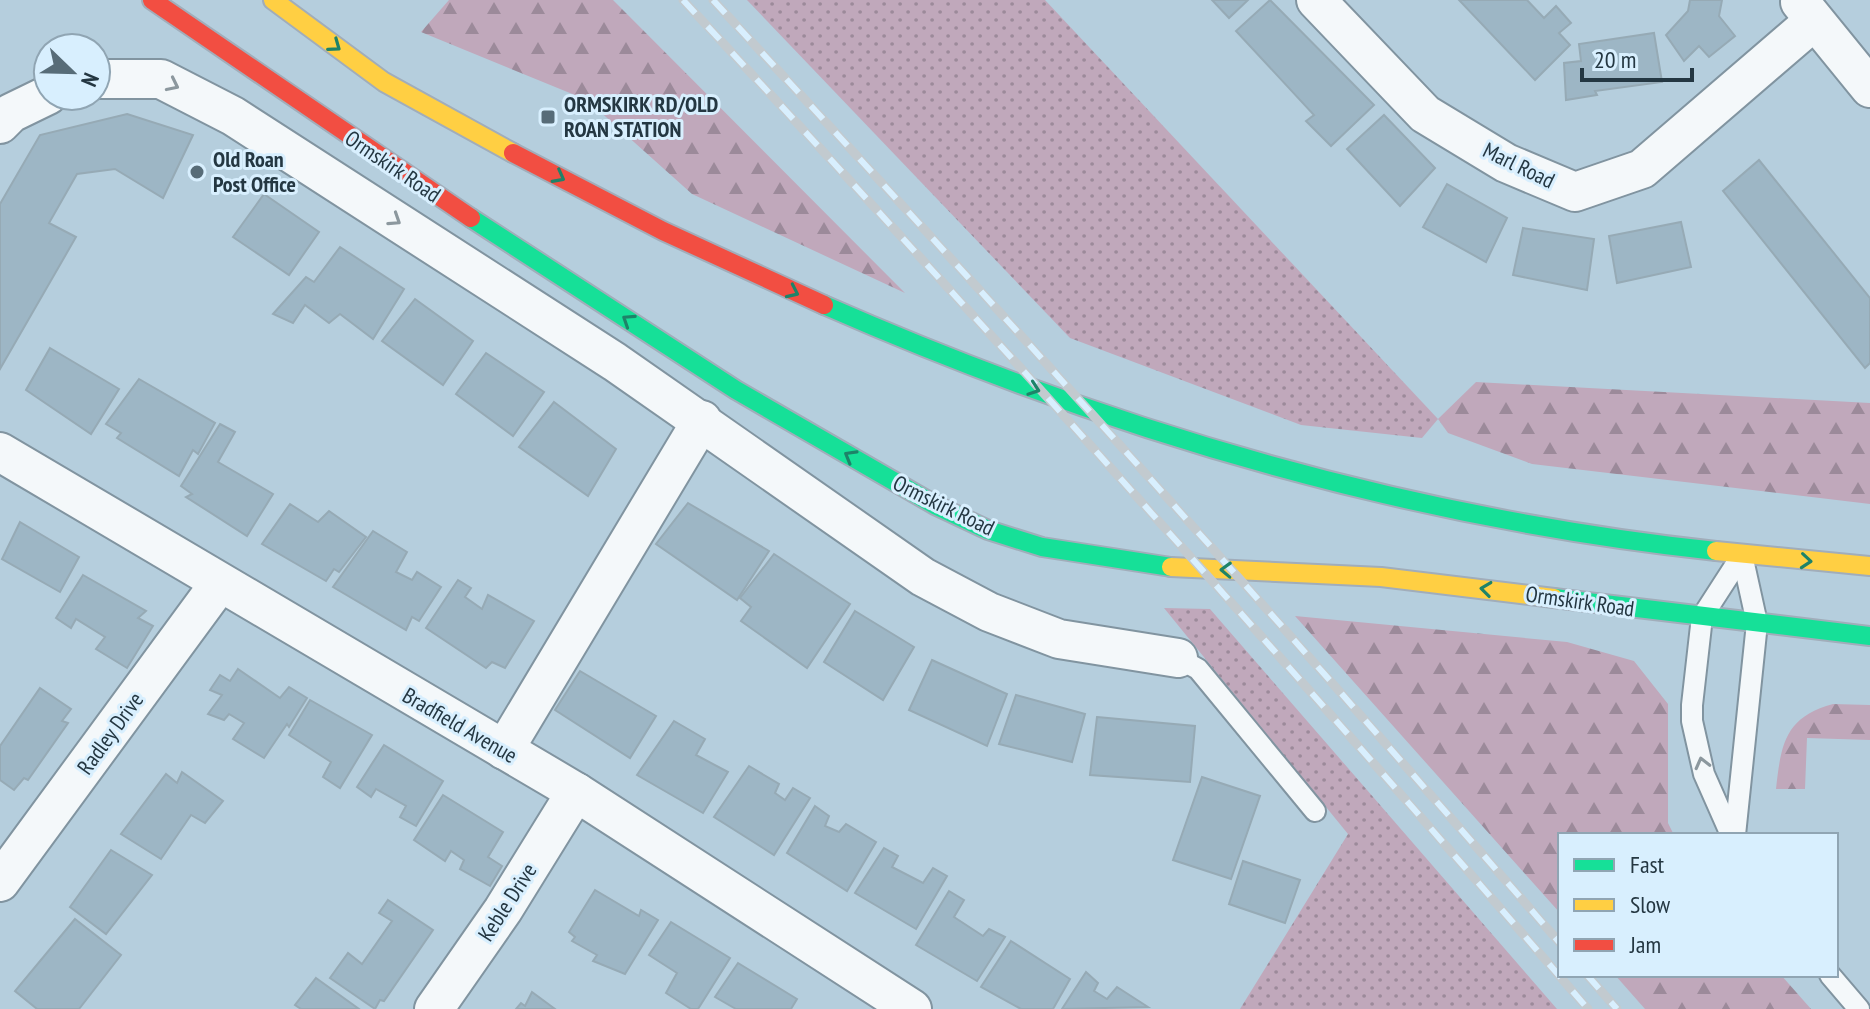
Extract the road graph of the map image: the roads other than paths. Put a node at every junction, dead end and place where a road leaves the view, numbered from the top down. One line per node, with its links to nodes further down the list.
1 (152, 0): 14 (highway, Ormskirk Road, one-way to 1)
2 (273, 0): 11 (highway, one-way to 11)
3 (1316, 0): 4 (street, Marl Road)
4 (1806, 10): 6 (street)
5 (112, 79): 9 (street, one-way to 9)
6 (1870, 88)
7 (32, 103): 8 (street)
8 (0, 124)
9 (702, 420): 17 (street); 18 (street)
10 (0, 452): 13 (street, Bradfield Avenue)
11 (1742, 555): 12 (highway, one-way to 12); 14 (lane); 15 (lane)
12 (1870, 566)
13 (219, 584): 18 (street, Bradfield Avenue); 23 (street, Radley Drive)
14 (1702, 617): 15 (highway, Ormskirk Road); 21 (lane, one-way to 14)
15 (1757, 623): 16 (highway, Ormskirk Road); 22 (lane)
16 (1870, 636)
17 (1178, 658): 20 (lane)
18 (504, 750): 19 (street, Bradfield Avenue)
19 (576, 792): 25 (street, Keble Drive); 26 (street, Bradfield Avenue)
20 (1315, 811)
21 (1732, 833)
22 (1733, 833)
23 (0, 882)
24 (1832, 977): 27 (lane)
25 (434, 1009)
26 (912, 1009)
27 (1859, 1009)

